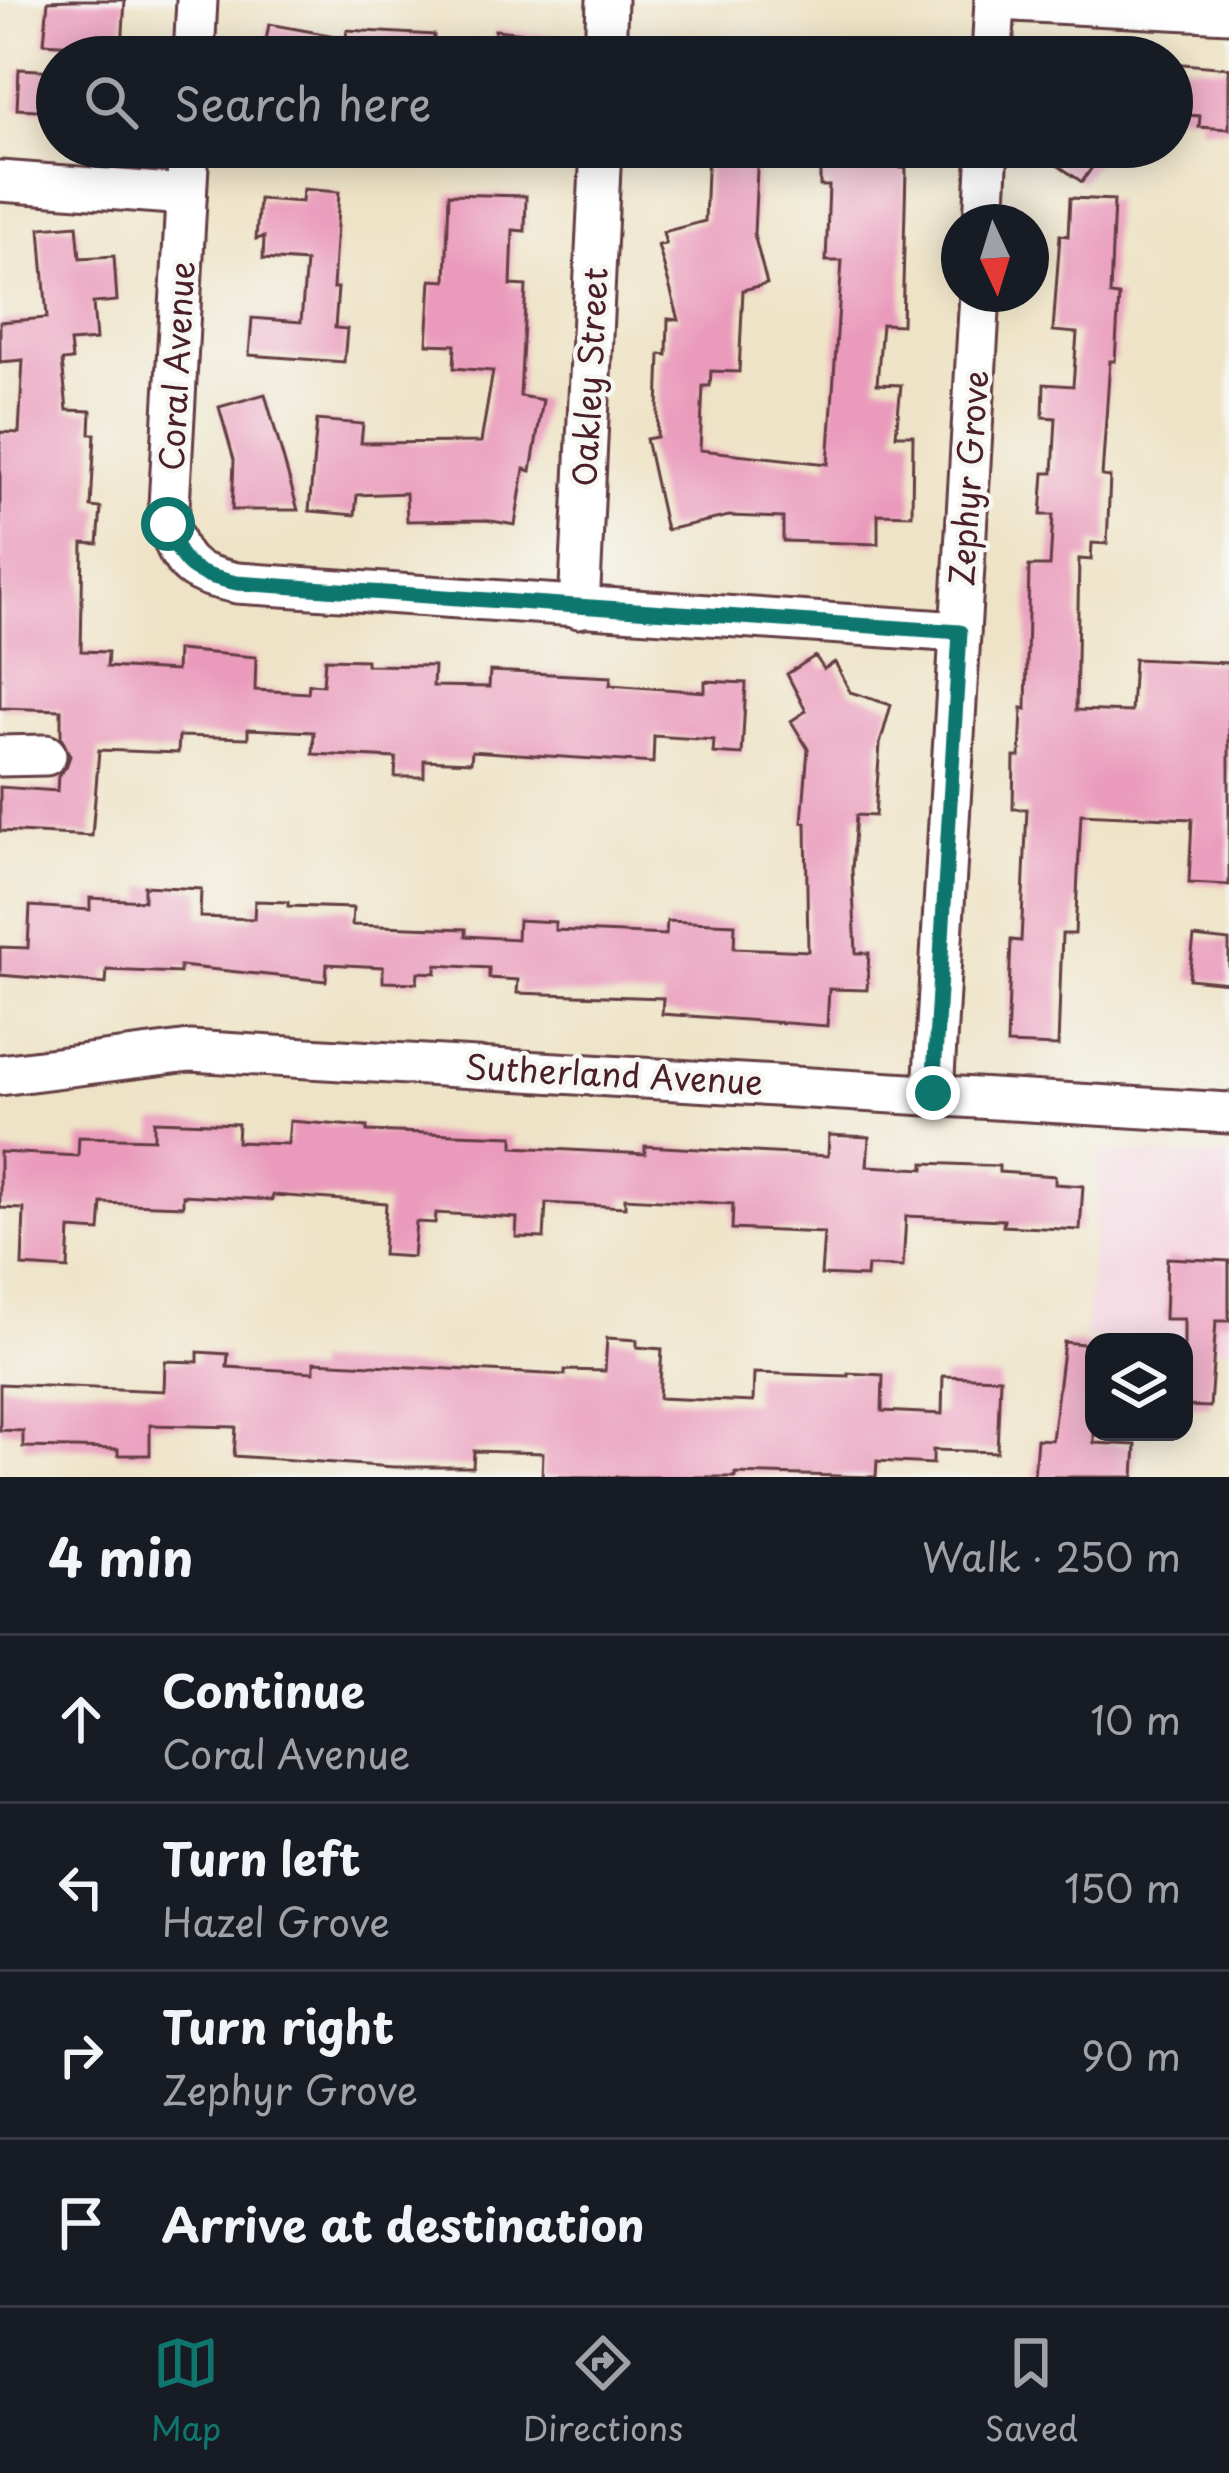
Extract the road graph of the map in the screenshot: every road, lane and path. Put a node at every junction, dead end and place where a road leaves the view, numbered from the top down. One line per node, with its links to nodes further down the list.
1 (197, 0): 5 (street)
2 (608, 0): 6 (street)
3 (995, 0): 4 (street); 7 (street)
4 (1229, 12)
5 (195, 36)
6 (606, 36)
7 (993, 36)
8 (188, 168): 12 (street, Coral Avenue)
9 (600, 168): 15 (street, Oakley Street)
10 (987, 168): 13 (street)
11 (0, 181): 12 (street)
12 (186, 195): 15 (street, Coral Avenue)
13 (985, 204)
14 (979, 312): 16 (street, Zephyr Grove)
15 (579, 608): 16 (street)
16 (960, 632): 20 (street, Zephyr Grove)
17 (46, 754): 18 (street)
18 (0, 756)
19 (0, 1075): 20 (street, Sutherland Avenue)
20 (933, 1093): 21 (street, Sutherland Avenue)
21 (1229, 1113)

